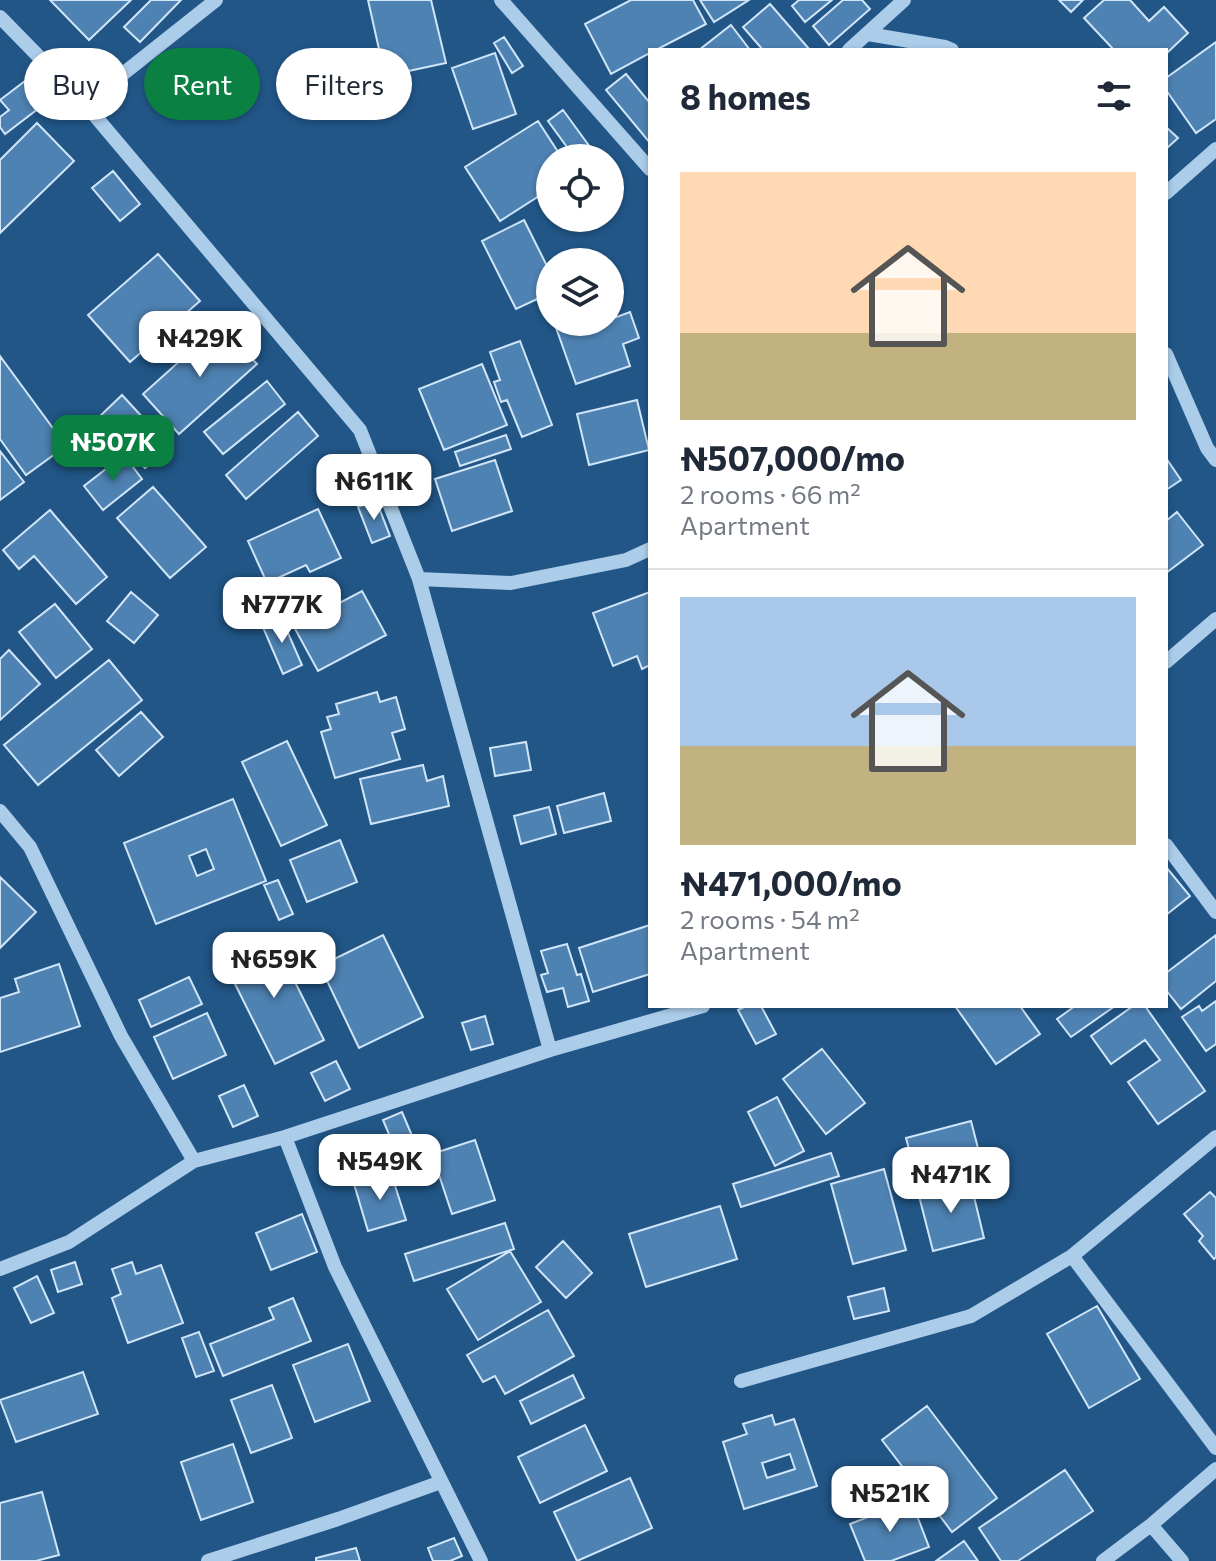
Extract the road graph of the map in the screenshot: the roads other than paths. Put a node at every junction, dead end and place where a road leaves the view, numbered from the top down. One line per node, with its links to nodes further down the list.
1 (216, 0): 9 (street)
2 (501, 0): 12 (street)
3 (904, 0): 5 (street)
4 (0, 17): 6 (street)
5 (868, 34): 7 (street); 8 (street)
6 (30, 48)
7 (851, 48)
8 (947, 48)
9 (128, 70)
10 (98, 120): 17 (street)
11 (1216, 149): 13 (street)
12 (648, 167)
13 (1168, 191)
14 (1168, 359): 15 (street)
15 (1216, 460)
16 (648, 550): 17 (street)
17 (419, 579): 24 (street)
18 (1216, 619): 19 (street)
19 (1168, 660)
20 (0, 811): 27 (street)
21 (1168, 848): 22 (street)
22 (1216, 912)
23 (696, 1008): 24 (street)
24 (550, 1050): 25 (street)
25 (285, 1137): 27 (street); 33 (street)
26 (1216, 1137): 28 (street)
27 (194, 1161): 29 (street)
28 (1072, 1256): 30 (street); 31 (street)
29 (0, 1269)
30 (741, 1381)
31 (1216, 1448)
32 (1216, 1469): 34 (street)
33 (441, 1482): 35 (street); 36 (street)
34 (1151, 1525): 37 (street); 38 (street)
35 (208, 1561)
36 (481, 1561)
37 (1103, 1561)
38 (1182, 1561)

